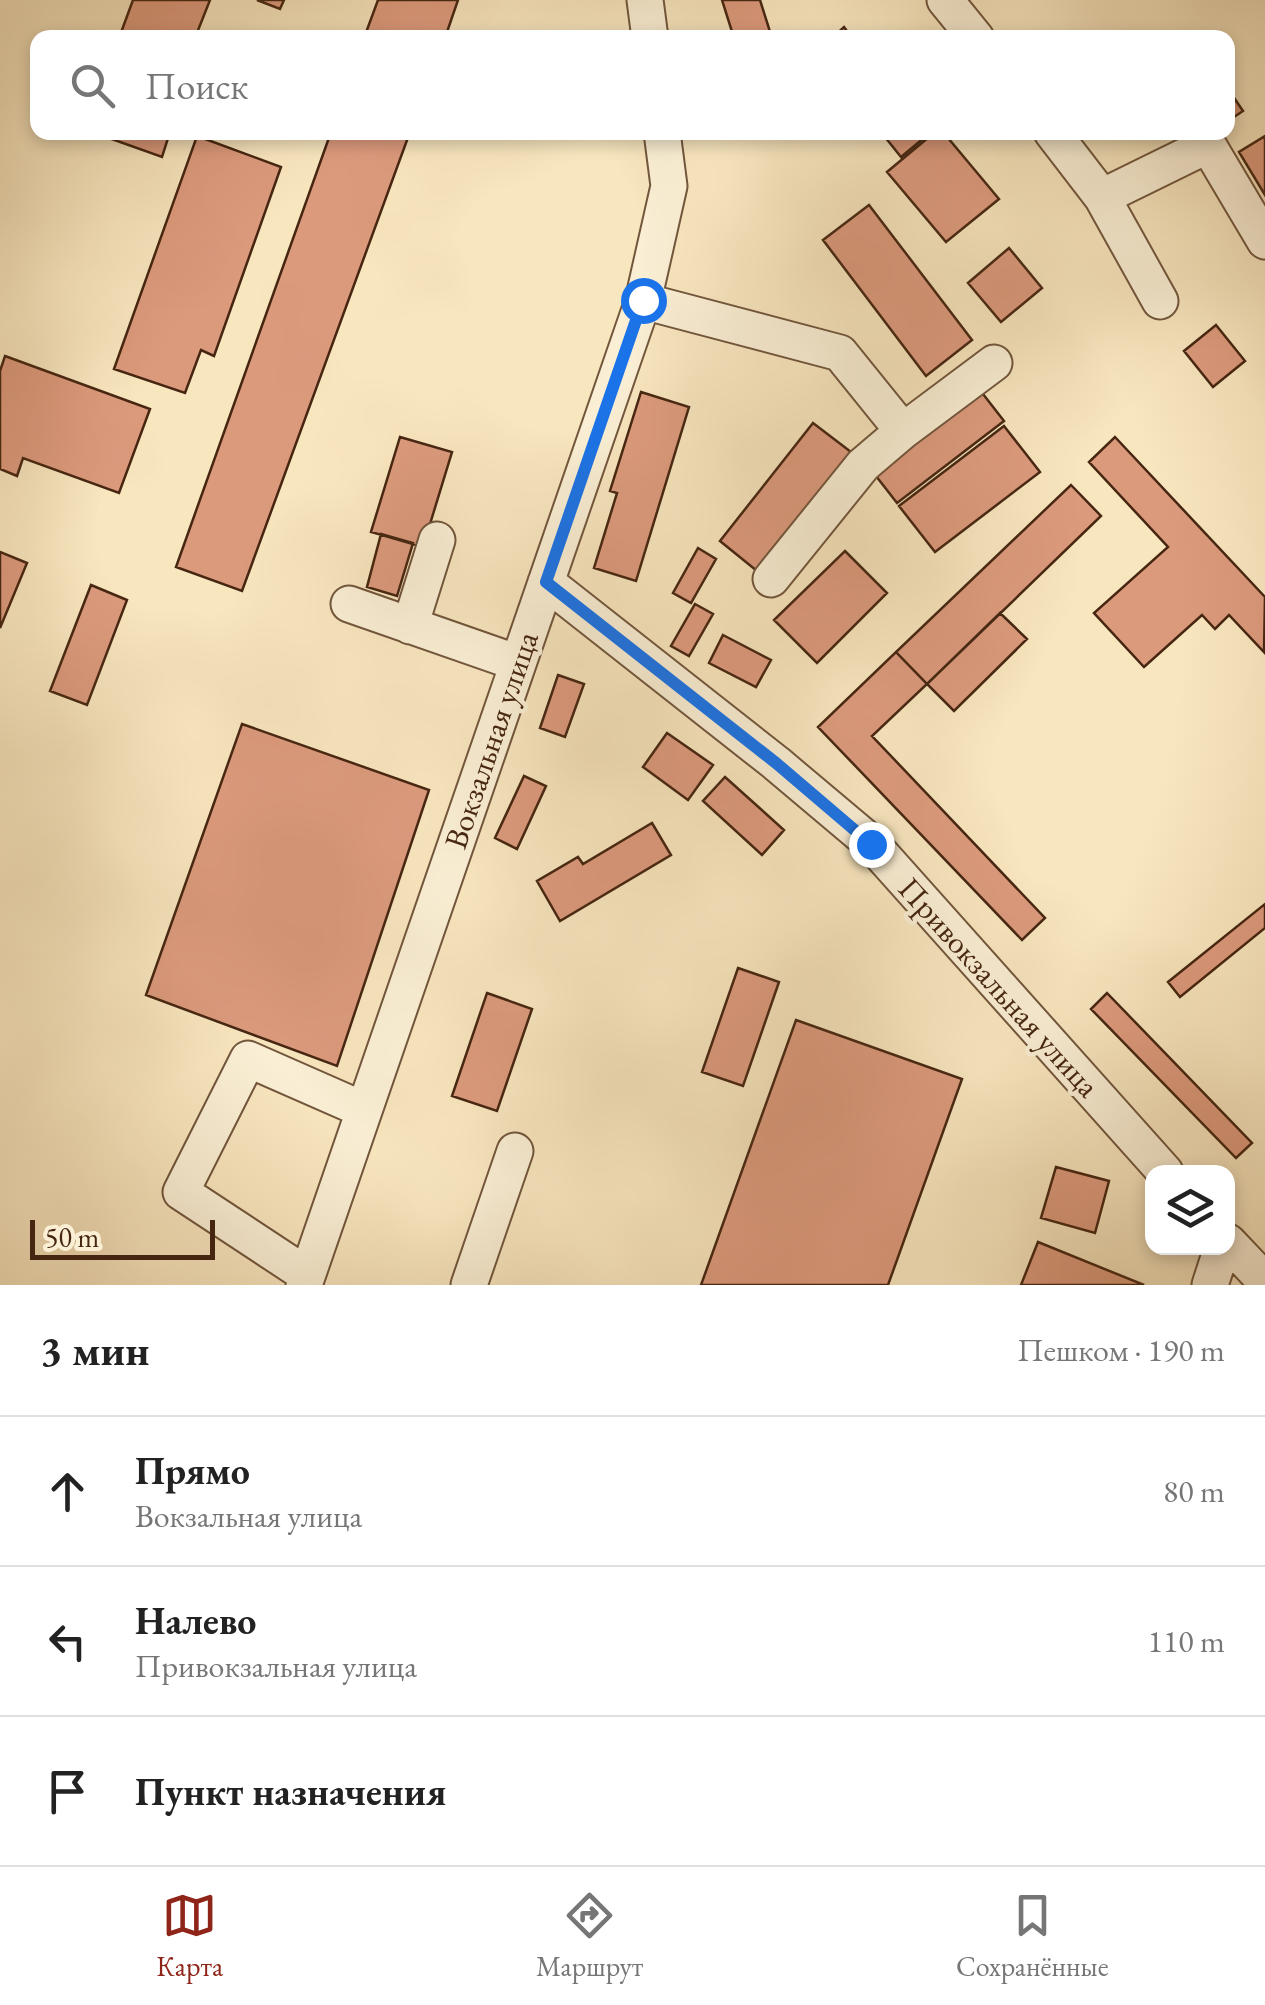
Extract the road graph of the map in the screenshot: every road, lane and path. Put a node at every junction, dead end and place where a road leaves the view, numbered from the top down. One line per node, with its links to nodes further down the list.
1 (645, 0): 3 (street)
2 (945, 0): 4 (street)
3 (649, 30)
4 (969, 30)
5 (663, 140): 9 (street, Вокзальная улица)
6 (1058, 140): 7 (street)
7 (1102, 198): 8 (street); 10 (street)
8 (1265, 241)
9 (643, 300): 12 (street); 15 (street, Вокзальная улица)
10 (1160, 302)
11 (994, 363): 12 (street)
12 (903, 432): 14 (street)
13 (437, 540): 17 (street)
14 (771, 579)
15 (546, 582): 18 (street, Вокзальная улица); 21 (street, Привокзальная улица)
16 (349, 604): 17 (street)
17 (410, 626): 18 (street)
18 (518, 663): 19 (street, Вокзальная улица)
19 (364, 1110): 24 (street, Вокзальная улица); 24 (street)
20 (516, 1152): 26 (street)
21 (1159, 1165)
22 (1235, 1249): 25 (street)
23 (1220, 1255): 27 (street)
24 (305, 1280)
25 (1265, 1281)
26 (470, 1285)
27 (1210, 1285)

